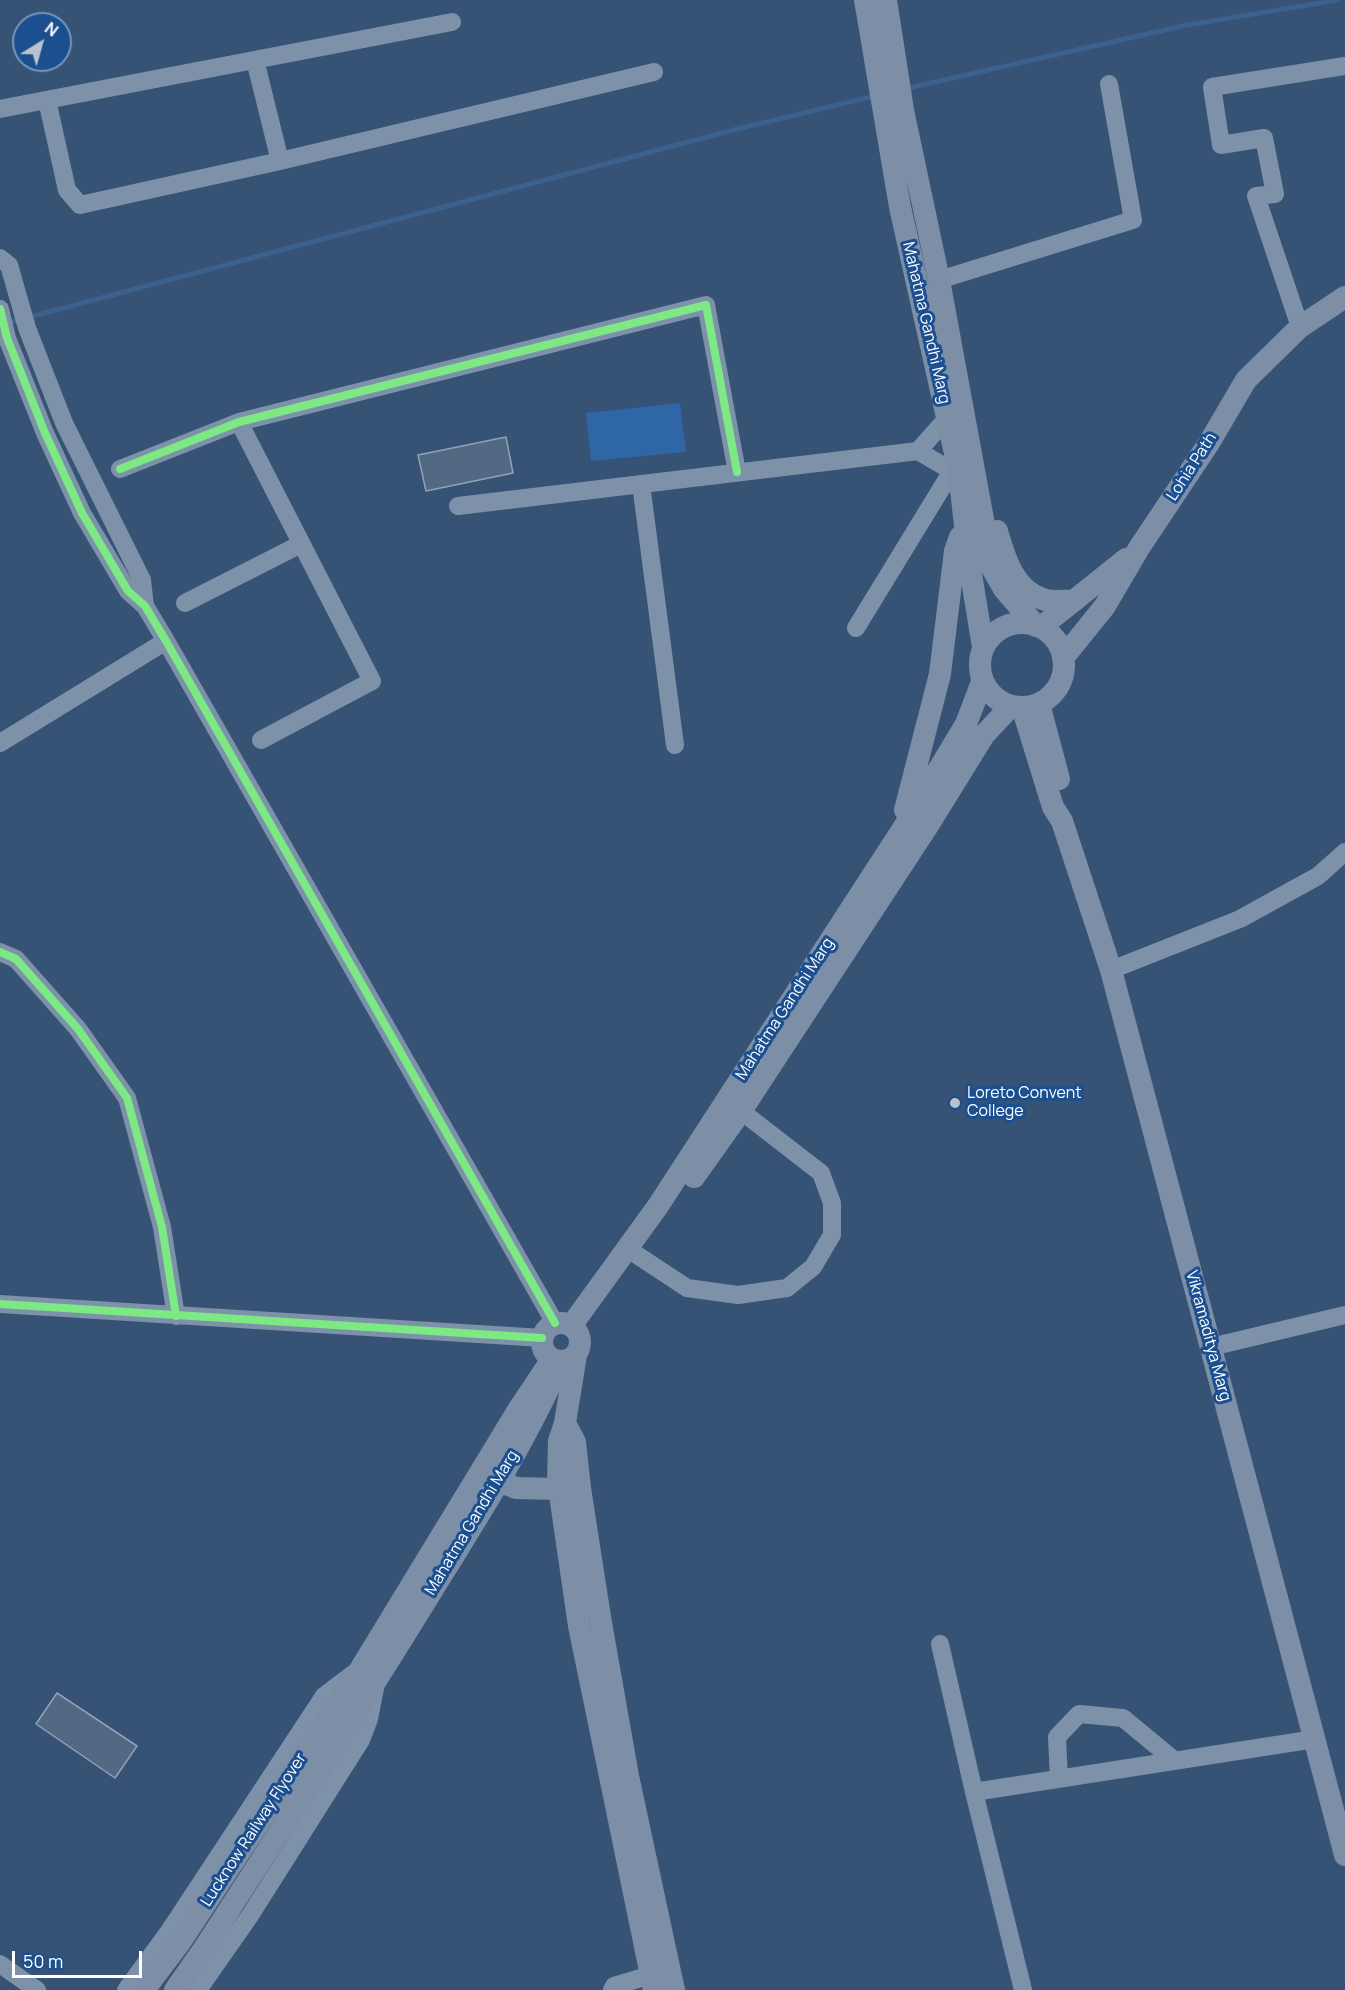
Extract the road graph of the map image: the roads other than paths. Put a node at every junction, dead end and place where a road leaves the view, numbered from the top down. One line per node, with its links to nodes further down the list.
1 (865, 0): 5 (main road, Mahatma Gandhi Marg)
2 (886, 0): 5 (main road)
3 (452, 22): 4 (street)
4 (255, 60): 9 (street); 12 (street)
5 (885, 63): 11 (main road, Mahatma Gandhi Marg)
6 (1345, 66): 19 (street)
7 (654, 72): 12 (street)
8 (1109, 84): 14 (street)
9 (47, 100): 10 (street); 12 (street)
10 (0, 109)
11 (894, 113): 14 (main road); 24 (main road, Mahatma Gandhi Marg)
12 (280, 161)
13 (0, 258): 16 (street)
14 (939, 280): 24 (main road)
15 (1345, 297): 19 (main road, Lohia Path)
16 (20, 302): 17 (street); 20 (street)
17 (0, 304)
18 (0, 309): 21 (street)
19 (1300, 327): 34 (main road, Lohia Path)
20 (28, 330): 21 (street); 23 (street)
21 (4, 337): 25 (street)
22 (239, 422): 27 (street); 29 (street); 33 (street)
23 (64, 423): 25 (street); 37 (street)
24 (957, 426): 26 (street); 28 (main road, Mahatma Gandhi Marg); 35 (main road); 38 (main road)
25 (45, 433): 37 (street)
26 (918, 451): 28 (street); 29 (street)
27 (120, 469)
28 (955, 471): 32 (main road, Mahatma Gandhi Marg); 39 (street)
29 (736, 472): 30 (street)
30 (641, 484): 31 (street); 47 (street)
31 (458, 506)
32 (965, 525): 41 (main road, Mahatma Gandhi Marg); 48 (main road)
33 (301, 543): 36 (street); 45 (street)
34 (1139, 548): 35 (main road); 42 (main road, Lohia Path)
35 (1074, 601): 38 (main road)
36 (185, 603)
37 (145, 606): 40 (street)
38 (1038, 626): 41 (main road); 42 (main road)
39 (856, 628)
40 (166, 641): 46 (street); 57 (street)
41 (983, 647): 43 (main road)
42 (1063, 658): 44 (main road)
43 (982, 682): 44 (main road); 48 (main road, Mahatma Gandhi Marg)
44 (1024, 706): 51 (main road, Vikramaditya Marg); 52 (main road, Mahatma Gandhi Marg)
45 (261, 740)
46 (0, 743)
47 (675, 745)
48 (904, 827): 57 (main road, Mahatma Gandhi Marg)
49 (1345, 852): 51 (street)
50 (0, 952): 56 (street)
51 (1110, 970): 58 (main road, Vikramaditya Marg)
52 (741, 1112): 53 (main road, Mahatma Gandhi Marg); 53 (street)
53 (637, 1255): 57 (main road, Mahatma Gandhi Marg)
54 (0, 1304): 56 (street)
55 (1345, 1315): 58 (street)
56 (176, 1316): 57 (street)
57 (561, 1330): 59 (main road); 59 (main road)
58 (1211, 1347): 66 (main road, Vikramaditya Marg)
59 (563, 1358): 60 (main road); 61 (main road, Mahatma Gandhi Marg); 64 (main road, Mahatma Gandhi Marg)
60 (565, 1423): 62 (main road); 72 (main road)
61 (499, 1481): 62 (main road); 64 (main road, Mahatma Gandhi Marg)
62 (560, 1489): 72 (main road)
63 (940, 1644): 69 (street)
64 (369, 1674): 65 (main road, Lucknow Railway Flyover); 76 (street); 79 (street)
65 (345, 1711): 77 (main road, Lucknow Railway Flyover); 78 (main road, Lucknow Railway Flyover)
66 (1315, 1739): 67 (street); 70 (main road, Vikramaditya Marg)
67 (1175, 1761): 68 (street); 68 (street)
68 (1059, 1779): 69 (street)
69 (974, 1792): 82 (street)
70 (1338, 1797): 71 (main road, Vikramaditya Marg)
71 (1345, 1855)
72 (639, 1869): 74 (main road); 81 (main road)
73 (0, 1964): 75 (street)
74 (653, 1983): 80 (street)
75 (37, 1990)
76 (126, 1990)
77 (144, 1990)
78 (175, 1990)
79 (198, 1990)
80 (612, 1990)
81 (674, 1990)
82 (1023, 1990)

